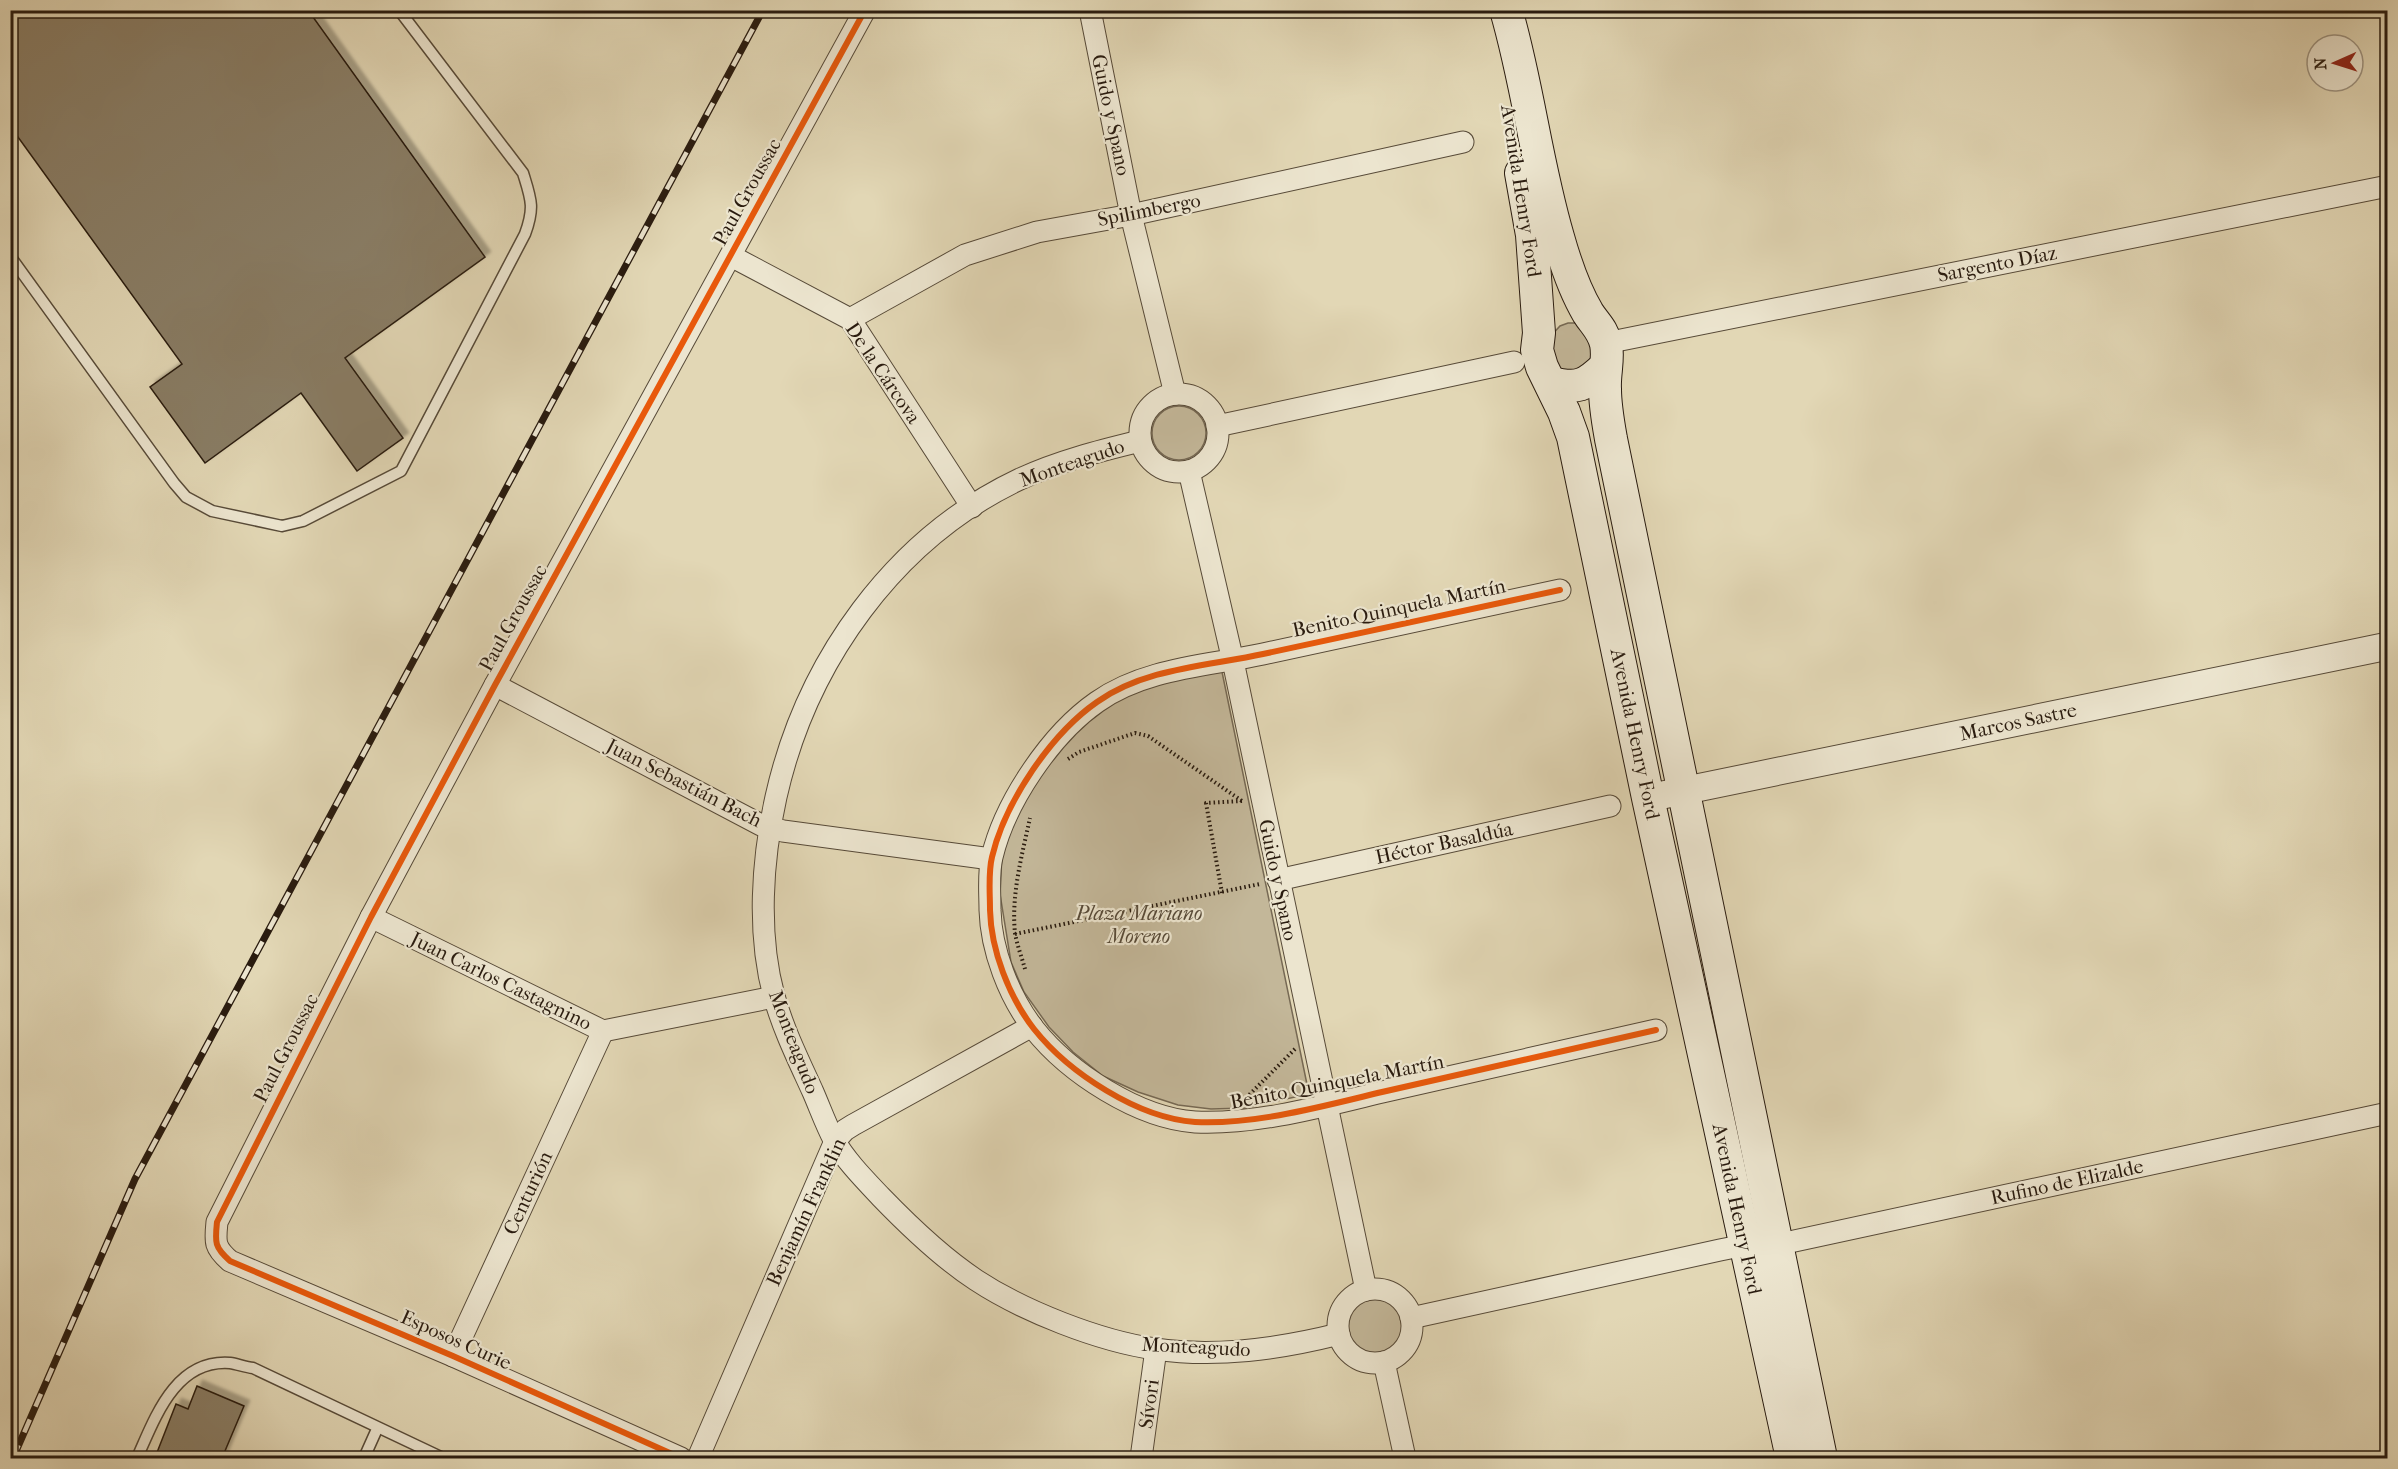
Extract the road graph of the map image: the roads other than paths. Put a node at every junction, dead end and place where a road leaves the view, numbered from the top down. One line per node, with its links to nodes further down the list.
1 (399, 10): 11 (lane)
2 (865, 10): 10 (street, Paul Groussac)
3 (1090, 10): 9 (street, Guido y Spano)
4 (1488, 10): 14 (main road, Avenida Henry Ford)
5 (1506, 10): 6 (main road, Avenida Henry Ford)
6 (1514, 25): 12 (main road, Avenida Henry Ford)
7 (1463, 142): 9 (street, Spilimbergo)
8 (2388, 186): 15 (street, Sargento Díaz)
9 (1131, 215): 13 (street, Spilimbergo); 18 (street, Guido y Spano)
10 (731, 255): 13 (street, De la Cárcova); 26 (street, Paul Groussac)
11 (10, 256)
12 (1589, 314): 14 (main road); 15 (main road, Avenida Henry Ford)
13 (850, 319): 22 (street, De la Cárcova)
14 (1539, 333): 17 (main road, Avenida Henry Ford)
15 (1606, 355): 17 (main road); 27 (main road, Avenida Henry Ford)
16 (1514, 362): 19 (street)
17 (1551, 383): 28 (main road, Avenida Henry Ford)
18 (1175, 394): 19 (street); 20 (street)
19 (1217, 426): 21 (street)
20 (1140, 441): 21 (street); 22 (street, Monteagudo)
21 (1189, 471): 25 (street, Guido y Spano)
22 (972, 507): 30 (street, Monteagudo)
23 (1560, 590): 25 (street, Benito Quinquela Martín)
24 (2388, 646): 27 (street, Marcos Sastre)
25 (1233, 661): 31 (street, Benito Quinquela Martín); 32 (street, Guido y Spano)
26 (495, 685): 30 (street, Juan Sebastián Bach); 33 (street, Paul Groussac)
27 (1684, 791): 28 (street, Marcos Sastre); 42 (main road, Avenida Henry Ford)
28 (1648, 798): 41 (main road, Avenida Henry Ford)
29 (1610, 806): 32 (street, Héctor Basaldúa)
30 (769, 827): 31 (street, Juan Sebastián Bach); 34 (street, Monteagudo)
31 (992, 859): 35 (street, Benito Quinquela Martín)
32 (1278, 880): 38 (street, Guido y Spano)
33 (371, 917): 37 (street, Juan Carlos Castagnino); 43 (street, Paul Groussac)
34 (774, 997): 37 (street, Juan Carlos Castagnino); 40 (street, Monteagudo)
35 (1032, 1026): 38 (street, Benito Quinquela Martín); 40 (street, Benjamín Franklin)
36 (1656, 1030): 38 (street, Benito Quinquela Martín)
37 (603, 1031): 48 (street, Centurión)
38 (1326, 1105): 44 (street, Guido y Spano)
39 (2388, 1113): 42 (street, Rufino de Elizalde)
40 (835, 1141): 47 (street, Monteagudo); 55 (street, Benjamín Franklin)
41 (1745, 1245): 42 (street, Rufino de Elizalde); 45 (street); 58 (main road, Avenida Henry Ford)
42 (1776, 1245): 59 (main road, Avenida Henry Ford)
43 (219, 1251): 48 (street, Esposos Curie)
44 (1366, 1290): 45 (street); 46 (street)
45 (1411, 1318): 49 (street)
46 (1339, 1334): 47 (street, Monteagudo); 49 (street)
47 (1156, 1349): 56 (street, Sívori)
48 (453, 1356): 54 (street, Esposos Curie)
49 (1384, 1362): 57 (street)
50 (377, 1429): 51 (lane); 52 (lane); 53 (lane)
51 (137, 1458)
52 (364, 1458)
53 (443, 1458)
54 (681, 1458)
55 (698, 1458)
56 (1141, 1458)
57 (1405, 1458)
58 (1792, 1458)
59 (1821, 1458)

